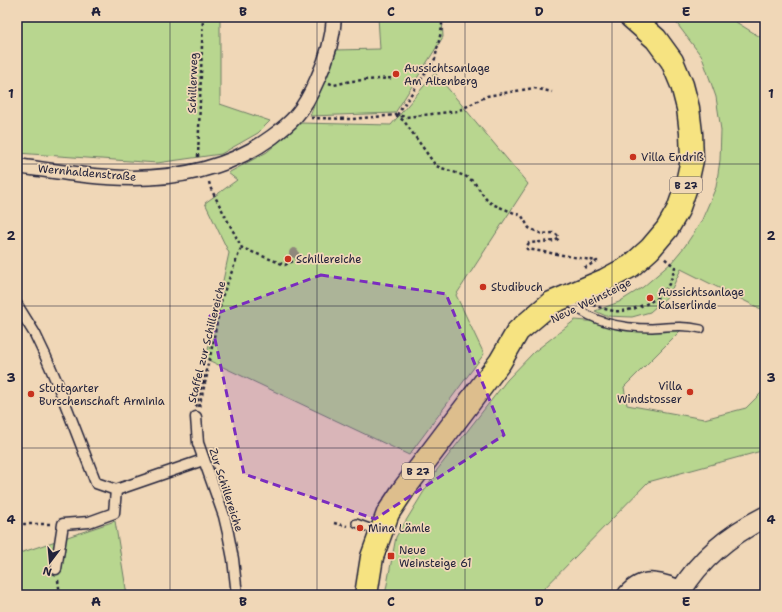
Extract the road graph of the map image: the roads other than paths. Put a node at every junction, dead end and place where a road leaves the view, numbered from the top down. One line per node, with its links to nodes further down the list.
1 (334, 17): 4 (street, Wernhaldenstraße)
2 (631, 17): 8 (main road, Neue Weinsteige / B 27)
3 (651, 17): 5 (main road, Neue Weinsteige / B 27)
4 (17, 166)
5 (579, 304): 7 (lane); 8 (main road, Neue Weinsteige / B 27)
6 (17, 305): 11 (street)
7 (701, 329)
8 (500, 362): 14 (main road, Neue Weinsteige / B 27)
9 (196, 417): 10 (street, Zur Schillereiche)
10 (203, 460): 11 (street); 16 (street, Zur Schillereiche)
11 (116, 490): 15 (street)
12 (765, 517): 18 (main road)
13 (354, 525): 14 (lane)
14 (381, 532): 17 (main road, Neue Weinsteige / B 27)
15 (56, 569)
16 (237, 595)
17 (366, 595)
18 (628, 595)

